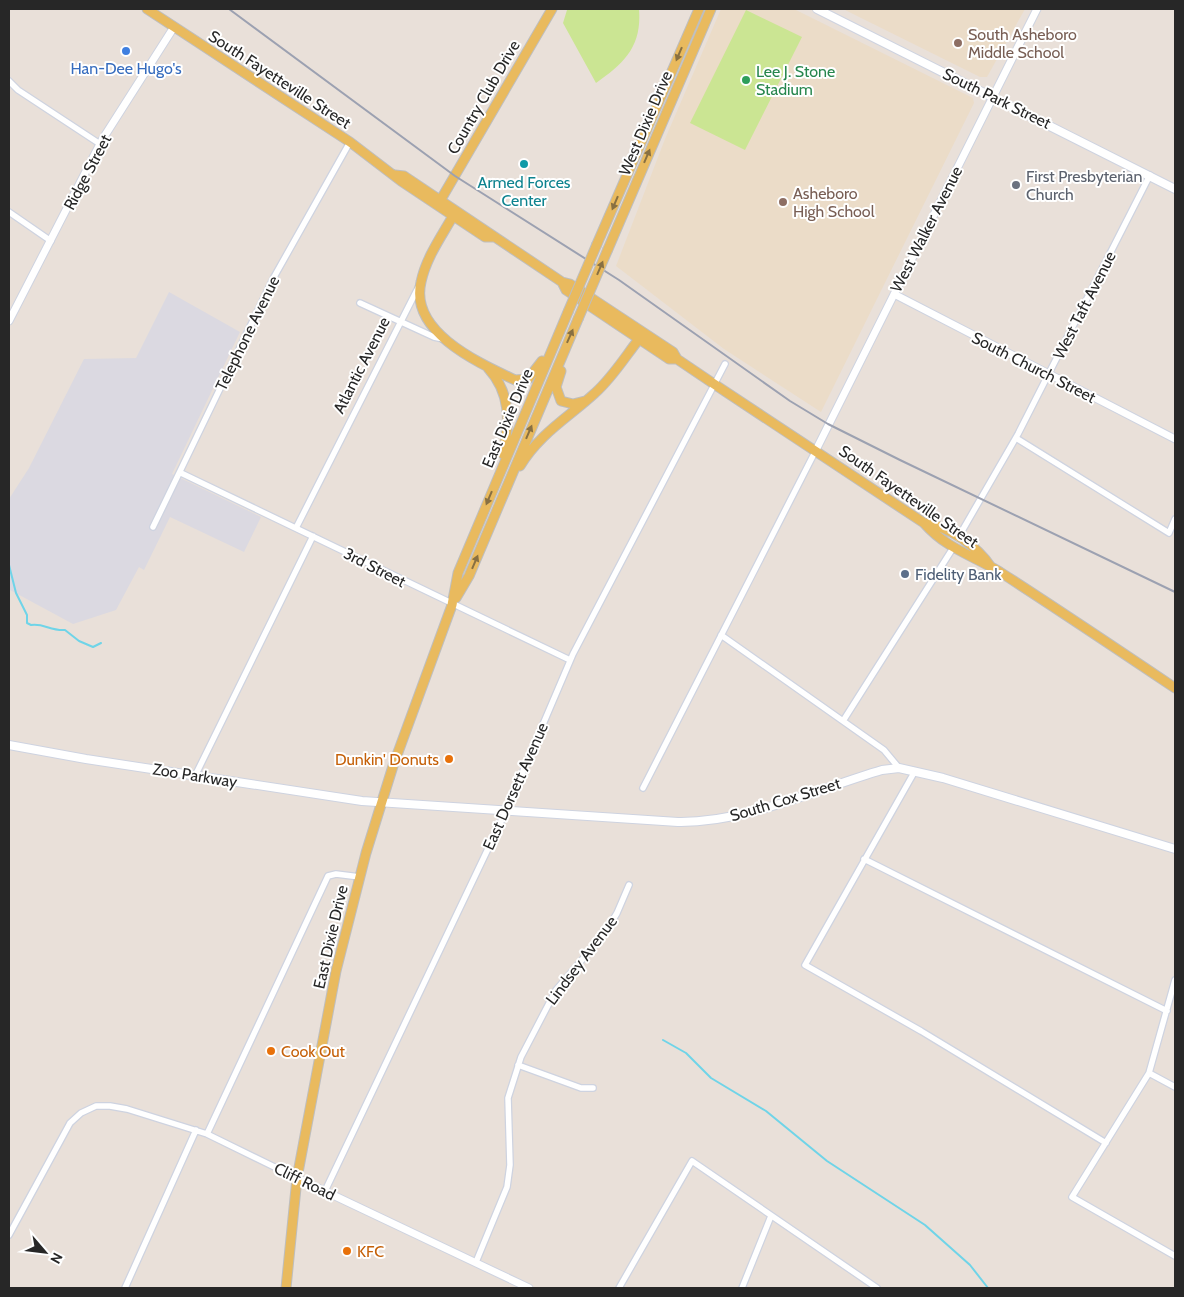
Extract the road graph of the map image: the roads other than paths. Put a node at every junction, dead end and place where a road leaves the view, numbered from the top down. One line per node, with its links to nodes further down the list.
1 (147, 9): 7 (main road, South Fayetteville Street)
2 (552, 9): 15 (main road, Country Club Drive)
3 (699, 9): 20 (main road, West Dixie Drive, one-way to 20)
4 (711, 9): 21 (main road, West Dixie Drive, one-way to 4)
5 (817, 9): 9 (main road, South Park Street)
6 (1037, 9): 9 (street, West Walker Avenue)
7 (174, 28): 10 (main road, South Fayetteville Street); 11 (street, Ridge Street)
8 (9, 81): 11 (street)
9 (993, 96): 13 (main road, South Park Street); 24 (street, West Walker Avenue)
10 (350, 142): 12 (main road, South Fayetteville Street); 41 (street, Telephone Avenue)
11 (100, 144): 19 (street, Ridge Street)
12 (395, 175): 15 (main road, South Fayetteville Street); 17 (main road, South Fayetteville Street)
13 (1150, 175): 14 (main road, South Park Street); 35 (street, West Taft Avenue)
14 (1175, 189)
15 (440, 201): 18 (main road, South Fayetteville Street)
16 (9, 212): 19 (street)
17 (453, 216): 18 (main road, South Fayetteville Street); 23 (main road, Atlantic Avenue)
18 (493, 237): 22 (main road, South Fayetteville Street)
19 (51, 241): 26 (street, Ridge Street)
20 (597, 244): 30 (main road, East Dixie Drive, bridge)
21 (608, 249): 31 (main road, East Dixie Drive, one-way to 21, bridge)
22 (562, 282): 29 (main road, South Fayetteville Street); 32 (main road, South Fayetteville Street)
23 (420, 283): 27 (street, Atlantic Avenue); 28 (main road)
24 (894, 294): 35 (street, South Church Street); 40 (street, West Walker Avenue)
25 (360, 303): 27 (street)
26 (9, 321)
27 (400, 321): 28 (street); 47 (street, Atlantic Avenue)
28 (442, 339): 33 (main road)
29 (639, 339): 32 (main road, South Fayetteville Street); 37 (main road)
30 (556, 340): 33 (main road); 43 (main road, East Dixie Drive)
31 (563, 353): 37 (main road); 42 (main road, East Dixie Drive, one-way to 31)
32 (677, 360): 36 (main road, South Fayetteville Street)
33 (484, 364): 43 (main road)
34 (725, 364): 36 (street, East Dorsett Avenue)
35 (1049, 374): 38 (street, West Taft Avenue); 39 (street, South Church Street)
36 (714, 384): 40 (main road, South Fayetteville Street); 55 (street, East Dorsett Avenue)
37 (588, 400): 42 (main road)
38 (1016, 438): 44 (street); 49 (street, West Taft Avenue)
39 (1175, 439)
40 (816, 450): 45 (main road, South Fayetteville Street); 54 (street)
41 (181, 473): 46 (street, Telephone Avenue); 47 (street, 3rd Street)
42 (510, 477): 53 (main road, East Dixie Drive, one-way to 42)
43 (497, 479): 53 (main road, East Dixie Drive, one-way to 53)
44 (1175, 519)
45 (927, 526): 49 (main road); 50 (main road, South Fayetteville Street)
46 (153, 528)
47 (296, 528): 48 (street, 3rd Street)
48 (313, 536): 53 (street, 3rd Street); 61 (street)
49 (958, 538): 51 (main road)
50 (953, 548): 51 (main road); 52 (main road, South Fayetteville Street); 57 (street)
51 (986, 559): 52 (main road)
52 (992, 567): 56 (main road, South Fayetteville Street)
53 (452, 605): 55 (street, 3rd Street); 63 (main road, East Dixie Drive)
54 (722, 635): 57 (street); 62 (street)
55 (570, 660): 64 (street, East Dorsett Avenue)
56 (1175, 688)
57 (843, 721): 59 (street)
58 (9, 745): 61 (main road, Zoo Parkway)
59 (899, 768): 60 (main road, South Cox Street); 64 (main road, South Cox Street)
60 (915, 771): 65 (main road, South Cox Street); 66 (street)
61 (196, 774): 63 (main road, Zoo Parkway)
62 (644, 788)
63 (382, 802): 64 (main road, South Cox Street); 67 (main road, East Dixie Drive)
64 (506, 811): 79 (street, East Dorsett Avenue)
65 (1175, 849)
66 (864, 859): 70 (street); 77 (street)
67 (360, 877): 76 (street); 78 (main road, East Dixie Drive)
68 (629, 885): 71 (street, Lindsey Avenue)
69 (1175, 980): 70 (street)
70 (1166, 1010): 72 (street)
71 (518, 1065): 74 (street); 83 (street, Lindsey Avenue)
72 (1149, 1073): 73 (street); 77 (street)
73 (1175, 1087)
74 (593, 1088)
75 (196, 1130): 76 (street, Cliff Road); 81 (street, Cliff Road); 84 (street)
76 (207, 1134): 78 (street, Cliff Road)
77 (1106, 1143): 82 (street)
78 (297, 1178): 79 (street, Cliff Road); 85 (main road, East Dixie Drive)
79 (325, 1191): 83 (street, Cliff Road)
80 (771, 1216): 87 (street); 88 (street); 89 (street)
81 (9, 1235)
82 (1175, 1256)
83 (476, 1262): 86 (street, Cliff Road)
84 (125, 1288)
85 (286, 1288)
86 (529, 1288)
87 (619, 1288)
88 (742, 1288)
89 (877, 1288)

